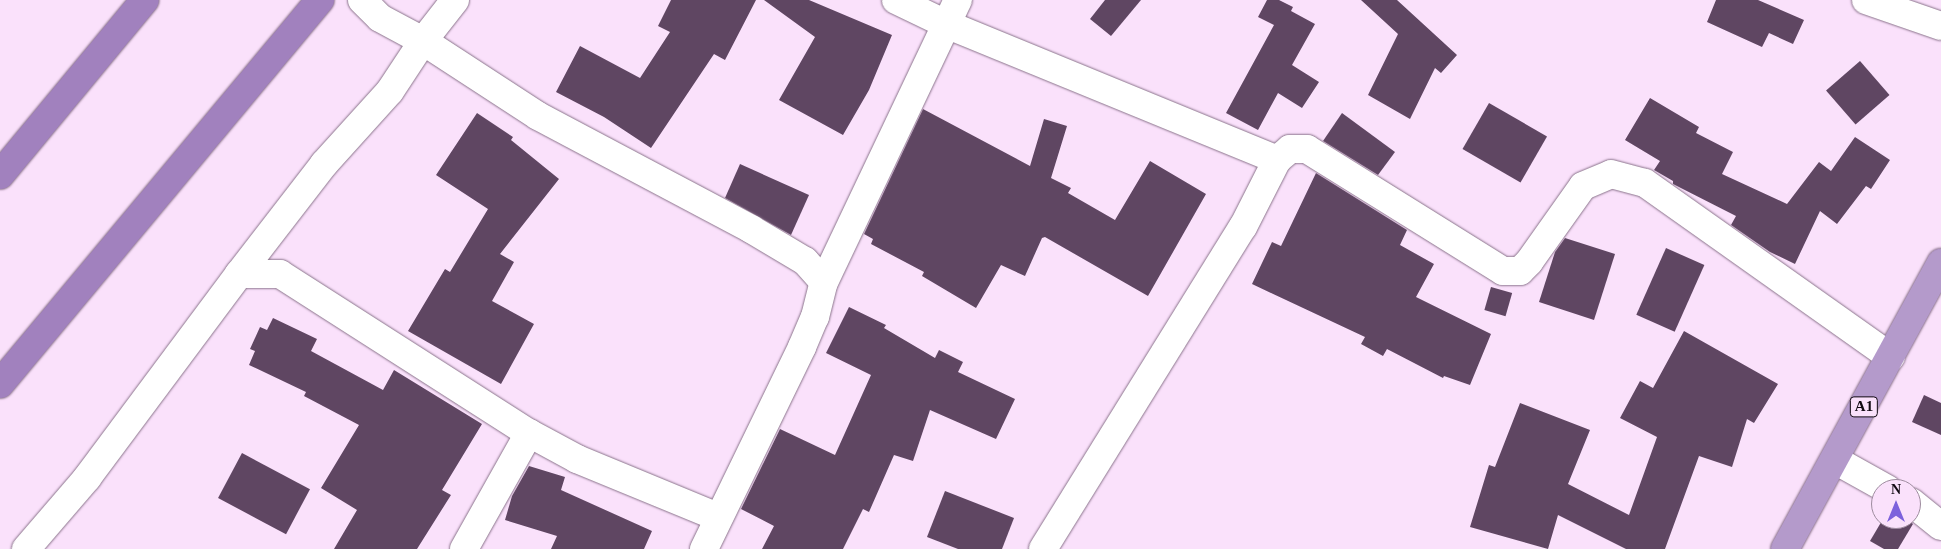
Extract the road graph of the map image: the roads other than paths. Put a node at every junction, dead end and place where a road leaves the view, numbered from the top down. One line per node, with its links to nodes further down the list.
1 (144, 0): 12 (highway)
2 (320, 0): 19 (highway)
3 (362, 0): 10 (street)
4 (455, 0): 10 (street)
5 (896, 0): 8 (street)
6 (958, 0): 8 (street)
7 (1866, 0): 9 (street)
8 (946, 24): 11 (street); 17 (street)
9 (1941, 26)
10 (422, 42): 13 (street); 17 (street)
11 (1277, 160): 18 (street); 29 (street)
12 (0, 175)
13 (269, 234): 15 (street); 16 (street)
14 (1941, 263): 18 (highway, A1)
15 (238, 274): 16 (street); 26 (street)
16 (280, 274): 20 (street)
17 (824, 282): 24 (street)
18 (1891, 357): 21 (highway, A1)
19 (0, 384)
20 (529, 433): 24 (street); 27 (street)
21 (1835, 460): 22 (street); 30 (highway, A1)
22 (1871, 480)
23 (1921, 510): 25 (street)
24 (718, 517): 28 (street)
25 (1941, 526)
26 (26, 549)
27 (464, 549)
28 (704, 549)
29 (1043, 549)
30 (1785, 549)

